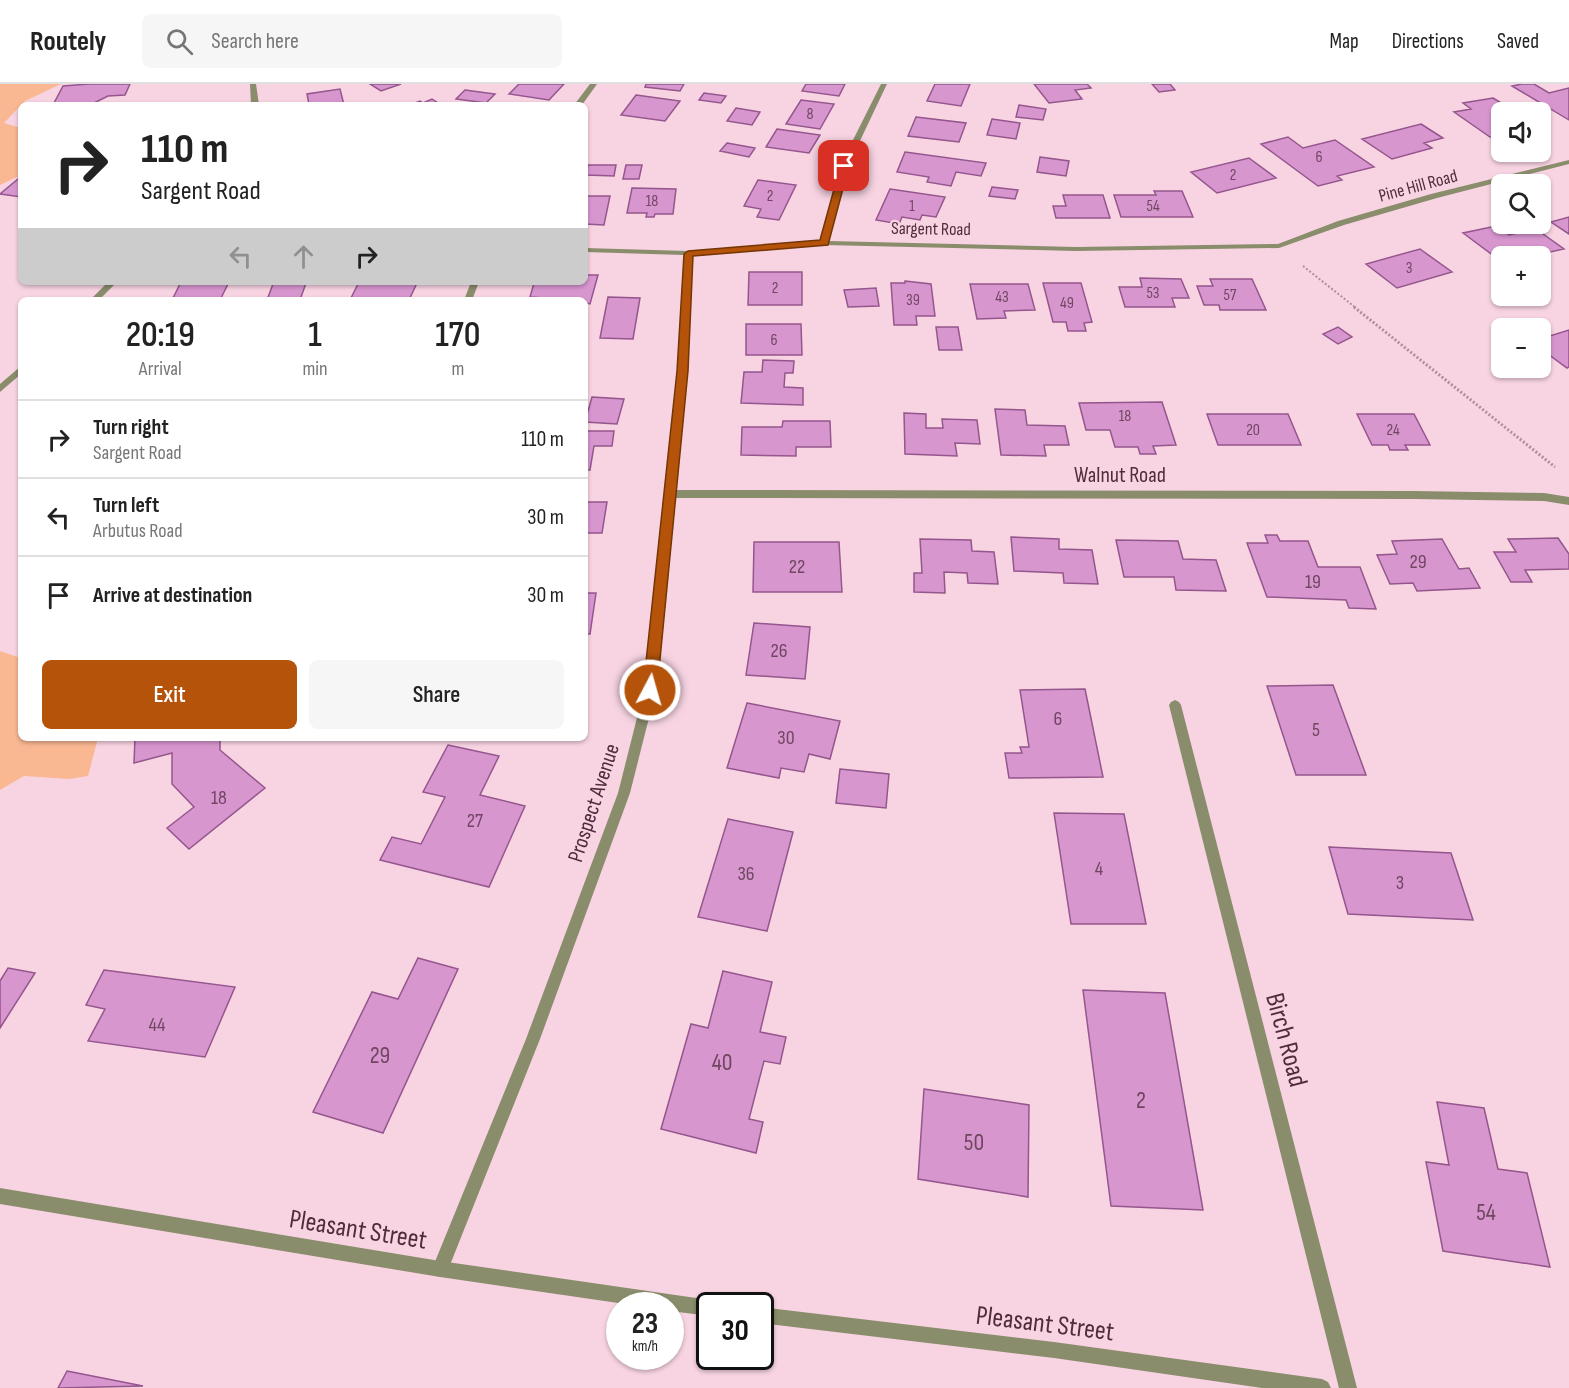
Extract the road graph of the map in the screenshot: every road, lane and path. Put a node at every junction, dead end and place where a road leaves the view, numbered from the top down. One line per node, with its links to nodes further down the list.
1 (253, 84): 4 (street)
2 (594, 84): 5 (street)
3 (884, 84): 7 (street)
4 (255, 102)
5 (580, 102)
6 (1569, 162): 8 (street, Pine Hill Road)
7 (824, 243): 8 (street, Sargent Road); 10 (street, Sargent Road)
8 (1276, 245): 15 (path)
9 (588, 250): 10 (street, Sargent Road)
10 (688, 254): 16 (street, Prospect Avenue)
11 (110, 285): 12 (street)
12 (97, 297)
13 (18, 372): 14 (street)
14 (0, 389)
15 (1560, 471)
16 (671, 494): 17 (street, Walnut Road); 20 (street, Prospect Avenue)
17 (1569, 501)
18 (1175, 705): 24 (street, Birch Road)
19 (0, 1196): 20 (street, Pleasant Street)
20 (440, 1269): 21 (street, Pleasant Street)
21 (696, 1306)
22 (774, 1317): 23 (street, Pleasant Street)
23 (1322, 1388)
24 (1348, 1388)

